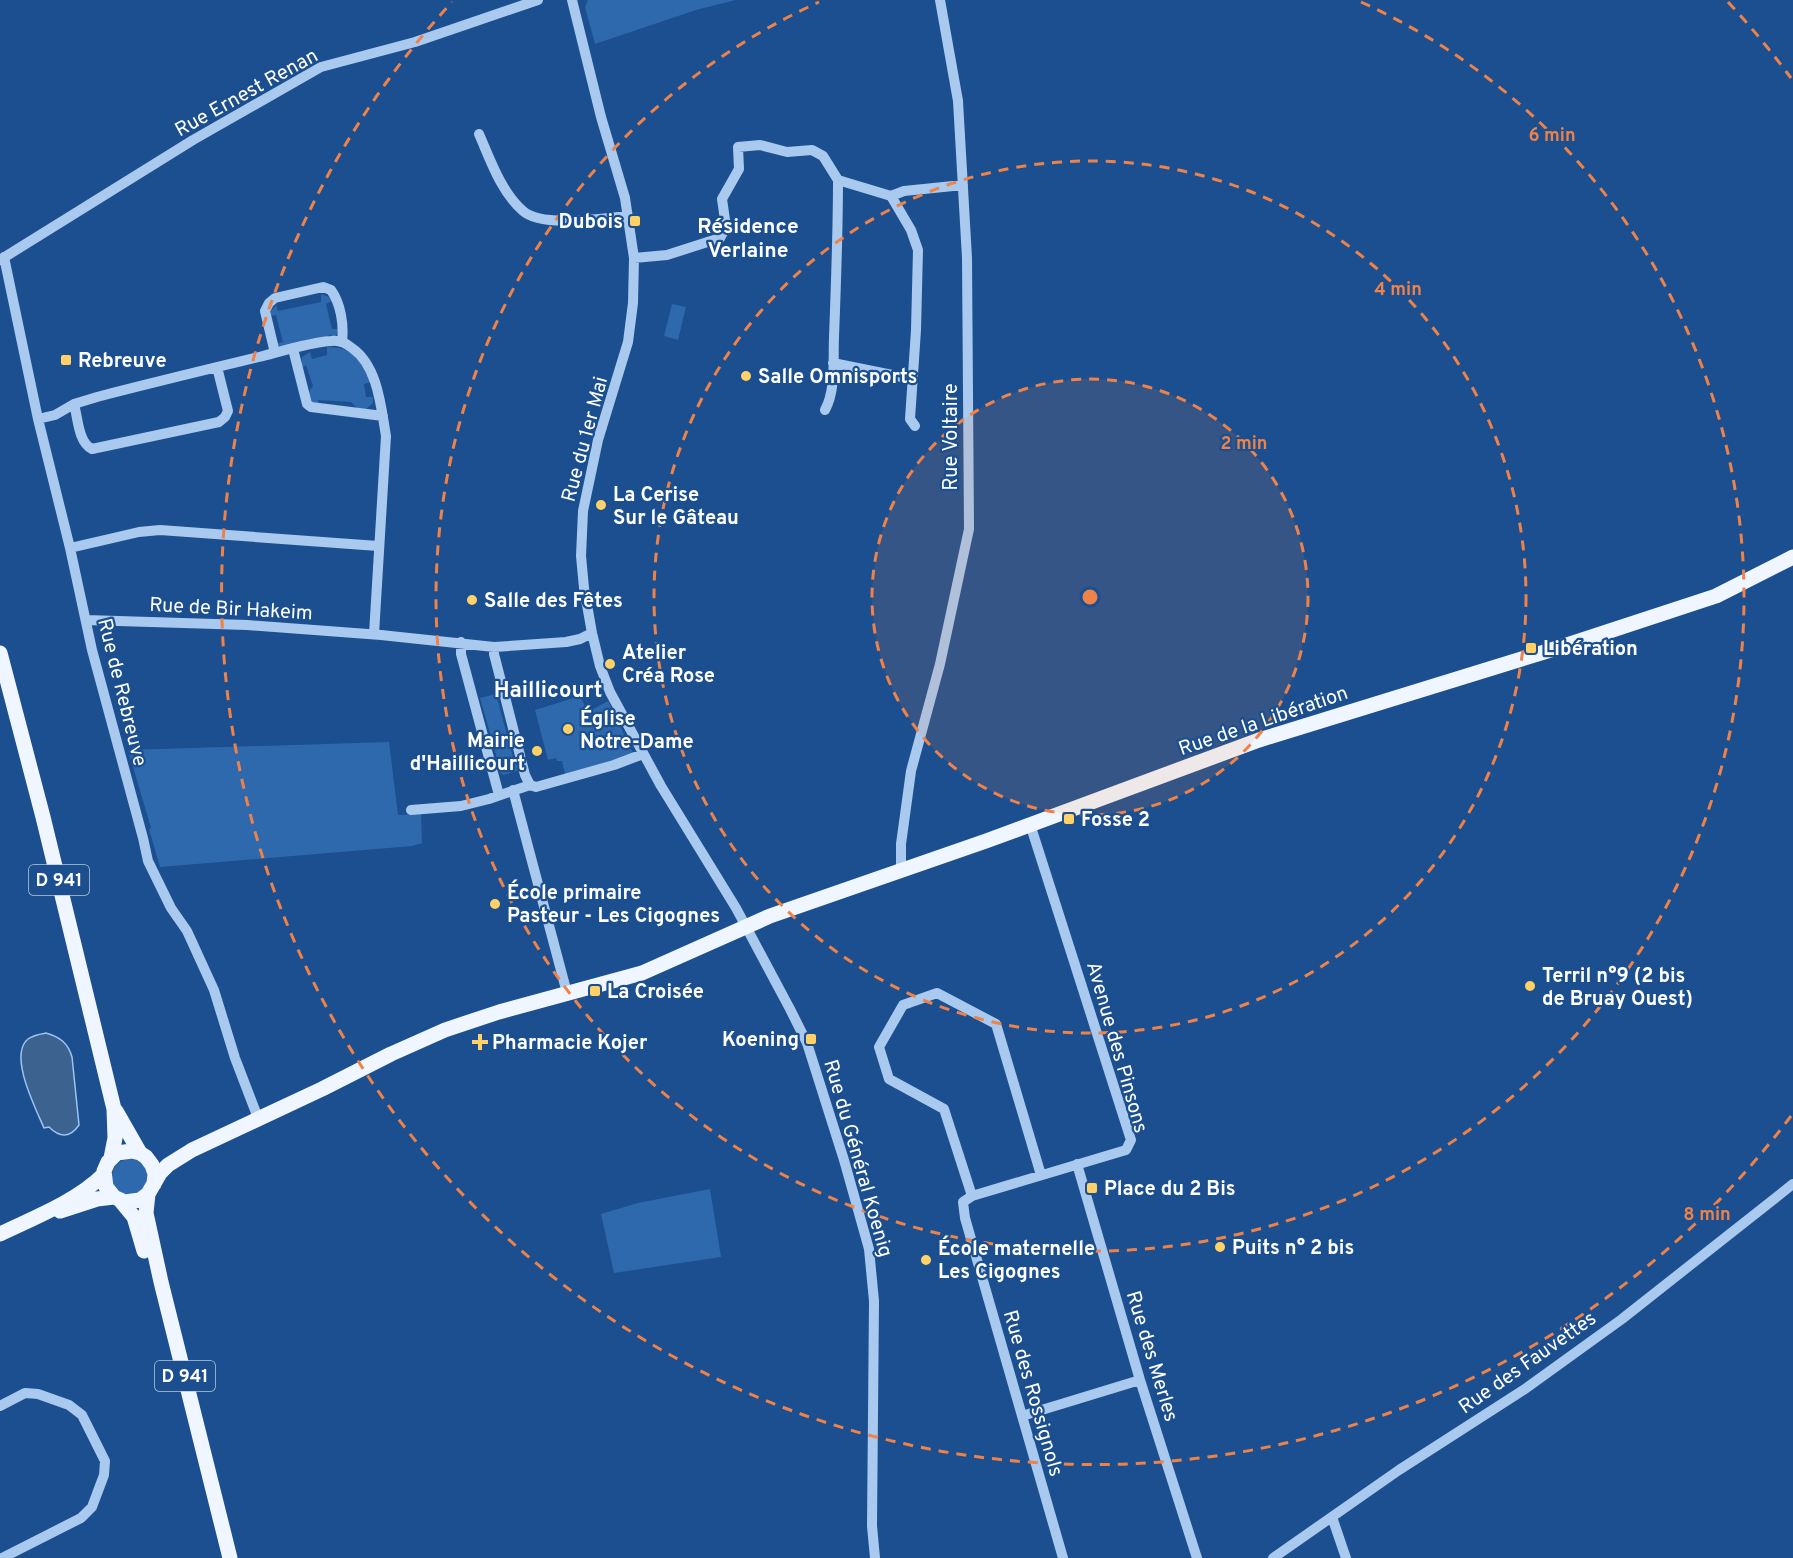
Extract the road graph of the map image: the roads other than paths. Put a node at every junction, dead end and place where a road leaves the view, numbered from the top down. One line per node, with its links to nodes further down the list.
1 (538, 0): 10 (street, Rue Ernest Renan)
2 (572, 0): 8 (street, Rue du 1er Mai)
3 (942, 0): 6 (street, Rue Voltaire)
4 (479, 134): 8 (street)
5 (838, 180): 7 (street); 9 (street); 14 (street)
6 (963, 185): 7 (street); 37 (street, Rue Voltaire)
7 (891, 196): 16 (street)
8 (628, 216): 9 (street, Rue du 1er Mai)
9 (634, 258): 26 (street, Rue du 1er Mai)
10 (2, 259): 20 (street, Rue de Rebreuve)
11 (342, 342): 12 (street); 13 (street); 19 (street)
12 (293, 349): 13 (street); 19 (street)
13 (275, 353): 15 (street)
14 (833, 363): 16 (street); 18 (street)
15 (217, 367): 17 (street); 17 (street)
16 (912, 379): 21 (street)
17 (74, 404): 20 (street)
18 (825, 410)
19 (382, 416): 22 (street)
20 (38, 419): 23 (street, Rue de Rebreuve)
21 (915, 426)
22 (378, 546): 23 (street); 27 (street)
23 (70, 548): 25 (street, Rue de Rebreuve)
24 (1793, 557): 36 (main road, Rue de la Libération)
25 (86, 620): 27 (street, Rue de Bir Hakeim); 41 (street, Rue de Rebreuve)
26 (592, 633): 29 (street, Rue de Bir Hakeim); 31 (street, Rue du 1er Mai)
27 (374, 634): 28 (street, Rue de Bir Hakeim)
28 (461, 642): 29 (street, Rue de Bir Hakeim); 34 (street)
29 (494, 647): 32 (street)
30 (0, 653): 40 (main road, D 941)
31 (643, 754): 32 (street); 38 (street, Rue du 1er Mai)
32 (530, 785): 33 (street)
33 (513, 790): 34 (street); 39 (street)
34 (498, 795): 35 (street)
35 (411, 810)
36 (1030, 825): 37 (main road, Rue de la Libération); 45 (street, Avenue des Pinsons)
37 (901, 869): 38 (main road, Rue de la Libération)
38 (746, 926): 39 (main road, Rue de la Libération); 61 (street, Rue du Général Koenig)
39 (567, 993): 41 (main road, Rue de la Libération)
40 (114, 1109): 43 (main road, D 941); 44 (main road, D 941)
41 (258, 1118): 42 (main road, Rue de la Libération)
42 (192, 1150): 43 (main road); 49 (main road)
43 (143, 1155): 44 (main road); 49 (main road)
44 (111, 1158): 46 (main road)
45 (1077, 1164): 47 (street, Avenue des Pinsons); 54 (street, Rue des Merles)
46 (104, 1175): 50 (main road); 52 (main road)
47 (1041, 1175): 51 (street, Avenue des Pinsons); 51 (street, Rue des Rossignols)
48 (1793, 1184): 57 (street, Rue des Fauvettes)
49 (151, 1189): 50 (main road); 60 (main road, D 941)
50 (117, 1199): 52 (main road); 59 (main road, D 941)
51 (968, 1199): 56 (street, Rue des Rossignols)
52 (29, 1220): 53 (main road)
53 (0, 1234)
54 (1140, 1380): 56 (street); 63 (street, Rue des Merles)
55 (0, 1406): 58 (street)
56 (1022, 1416): 62 (street, Rue des Rossignols)
57 (1332, 1517): 64 (street, Rue des Fauvettes); 65 (street)
58 (2, 1558)
59 (220, 1558)
60 (230, 1558)
61 (875, 1558)
62 (1062, 1558)
63 (1197, 1558)
64 (1273, 1558)
65 (1346, 1558)

